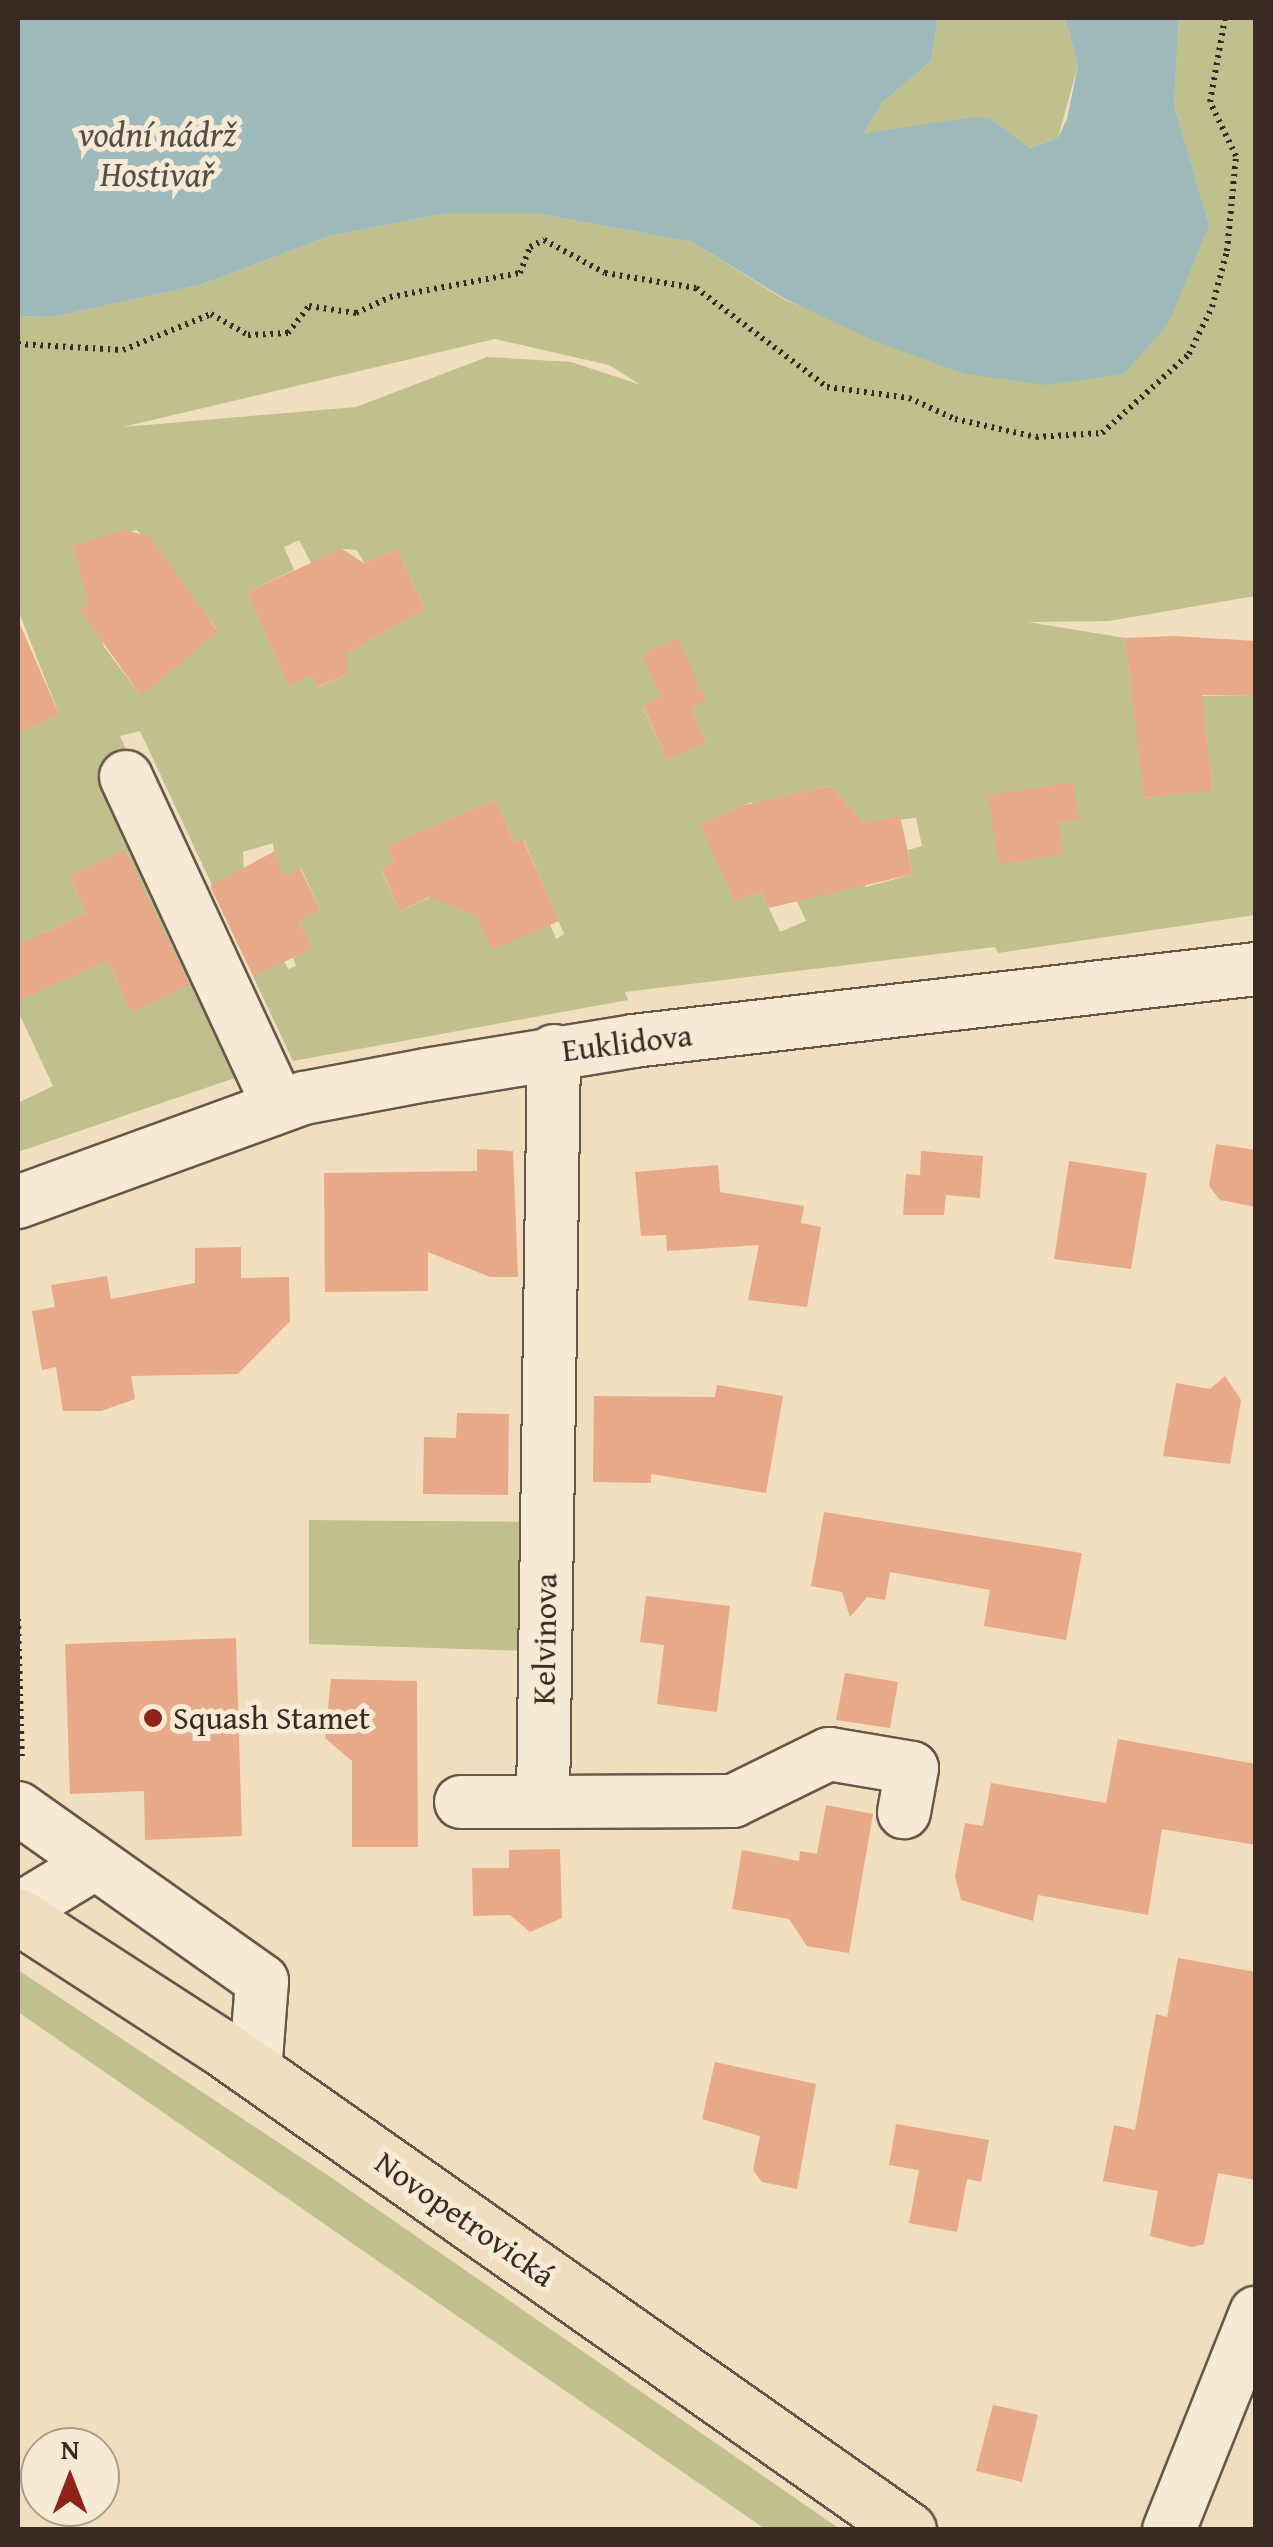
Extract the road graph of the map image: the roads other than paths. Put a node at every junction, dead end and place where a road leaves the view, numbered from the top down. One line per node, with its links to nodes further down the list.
1 (126, 777): 4 (street)
2 (1256, 969): 3 (street, Euklidova)
3 (554, 1051): 4 (street, Euklidova); 7 (street, Kelvinova)
4 (278, 1106): 5 (street, Euklidova)
5 (18, 1202)
6 (461, 1802): 7 (street)
7 (543, 1802): 9 (street)
8 (20, 1810): 10 (street)
9 (904, 1812)
10 (94, 1864): 11 (street); 12 (street)
11 (18, 1914): 12 (main road, Novopetrovická)
12 (255, 2071): 14 (main road, Novopetrovická)
13 (1256, 2312): 15 (street)
14 (908, 2530)
15 (1169, 2530)

